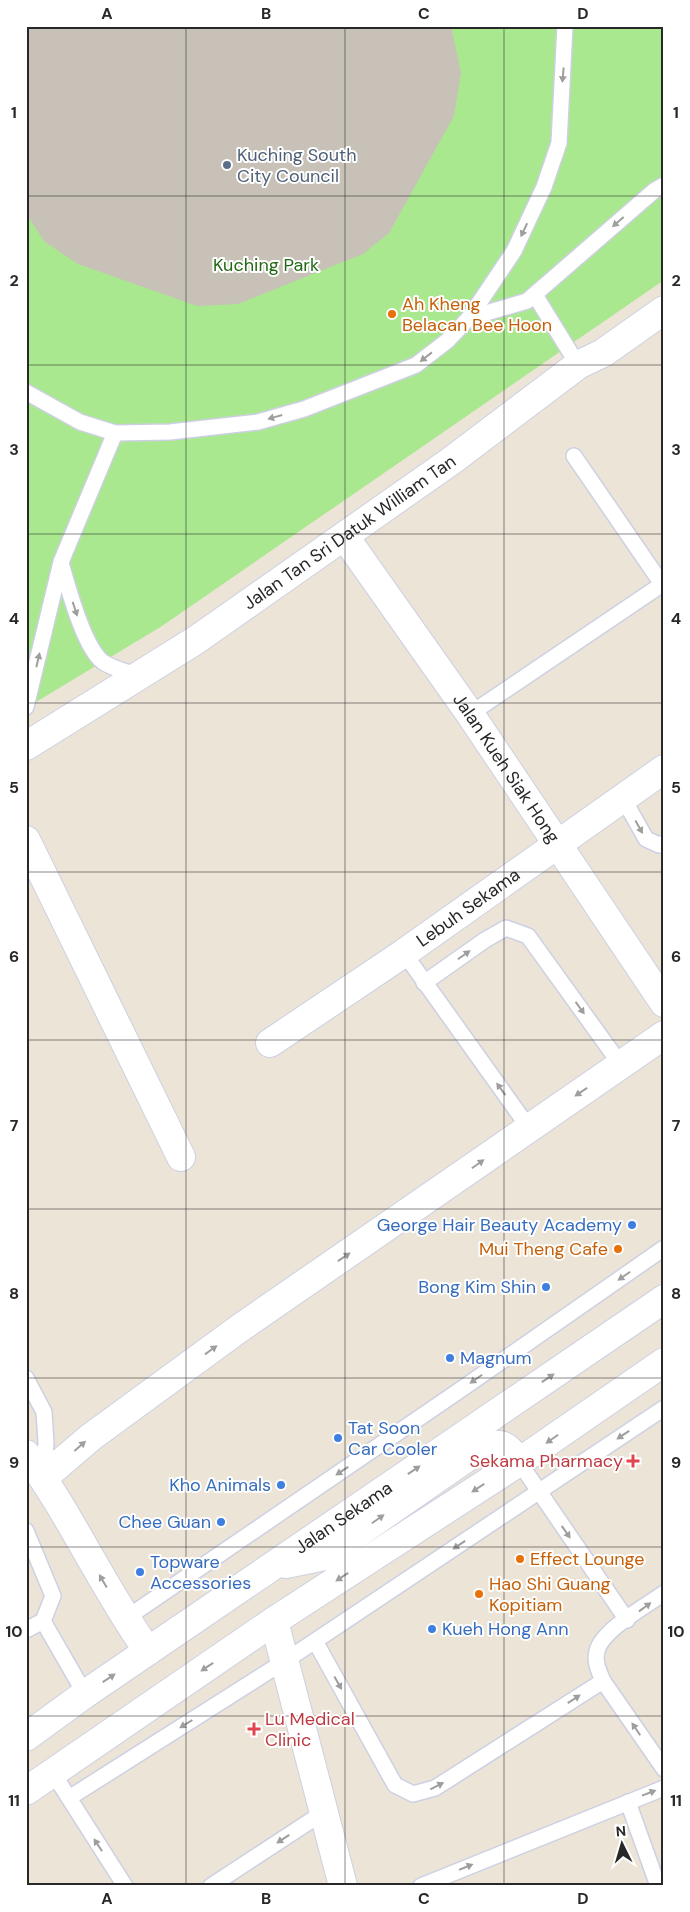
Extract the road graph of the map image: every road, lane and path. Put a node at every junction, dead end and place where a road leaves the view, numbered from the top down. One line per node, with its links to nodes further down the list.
1 (565, 26): 5 (lane, one-way to 5)
2 (664, 185): 3 (lane, one-way to 3)
3 (535, 295): 5 (lane); 6 (lane)
4 (664, 310): 6 (street, Jalan Tan Sri Datuk William Tan)
5 (469, 318): 8 (lane, one-way to 8)
6 (578, 365): 10 (street, Jalan Tan Sri Datuk William Tan)
7 (26, 392): 8 (lane)
8 (115, 433): 11 (lane)
9 (574, 456): 12 (lane)
10 (345, 537): 13 (street, Jalan Tan Sri Datuk William Tan); 15 (street, Jalan Kueh Siak Hong)
11 (61, 562): 13 (lane, one-way to 13); 14 (lane, one-way to 11)
12 (663, 585): 15 (lane)
13 (139, 676): 16 (street, Jalan Tan Sri Datuk William Tan)
14 (26, 707)
15 (470, 714): 21 (street, Jalan Kueh Siak Hong)
16 (26, 746)
17 (664, 768): 18 (street, Lebuh Sekama)
18 (623, 798): 20 (lane, one-way to 20); 21 (street, Lebuh Sekama)
19 (26, 840): 29 (street)
20 (664, 843)
21 (556, 846): 22 (street, Lebuh Sekama); 24 (street, Jalan Kueh Siak Hong)
22 (404, 953): 23 (lane); 26 (street, Lebuh Sekama)
23 (424, 983): 27 (lane, one-way to 27); 28 (lane, one-way to 23)
24 (664, 1003)
25 (664, 1035): 27 (street)
26 (270, 1043)
27 (621, 1065): 28 (street, one-way to 28)
28 (529, 1128): 37 (street, one-way to 28)
29 (181, 1158)
30 (664, 1248): 42 (lane, one-way to 42)
31 (664, 1299): 40 (street, Jalan Sekama, one-way to 31)
32 (664, 1362): 36 (street, one-way to 36)
33 (26, 1378): 37 (lane)
34 (664, 1408): 38 (lane, one-way to 38)
35 (26, 1454): 37 (street)
36 (519, 1462): 38 (lane); 40 (street, one-way to 36); 44 (street, one-way to 44)
37 (44, 1478): 42 (street, one-way to 37)
38 (539, 1491): 43 (lane, one-way to 43); 47 (lane, one-way to 47)
39 (26, 1531): 45 (lane)
40 (272, 1567): 48 (street, Jalan Sekama)
41 (664, 1594): 43 (lane, one-way to 41)
42 (125, 1619): 48 (street)
43 (627, 1620): 50 (lane)
44 (274, 1621): 49 (street); 54 (street, one-way to 54)
45 (43, 1622): 46 (lane); 51 (lane)
46 (26, 1630)
47 (315, 1641): 49 (lane); 50 (lane, one-way to 50)
48 (148, 1651): 51 (street, Jalan Sekama, one-way to 48)
49 (285, 1661): 57 (lane, one-way to 57); 59 (street)
50 (603, 1681): 53 (lane, one-way to 50)
51 (85, 1694): 52 (street, Jalan Sekama)
52 (26, 1737)
53 (663, 1766)
54 (53, 1773): 56 (street); 57 (lane)
55 (664, 1788): 58 (lane, one-way to 55)
56 (26, 1791)
57 (69, 1798): 60 (lane, one-way to 57)
58 (628, 1802): 63 (lane, one-way to 58); 64 (lane)
59 (324, 1812): 61 (lane, one-way to 61); 62 (street)
60 (126, 1886)
61 (211, 1886)
62 (343, 1886)
63 (421, 1886)
64 (658, 1886)

